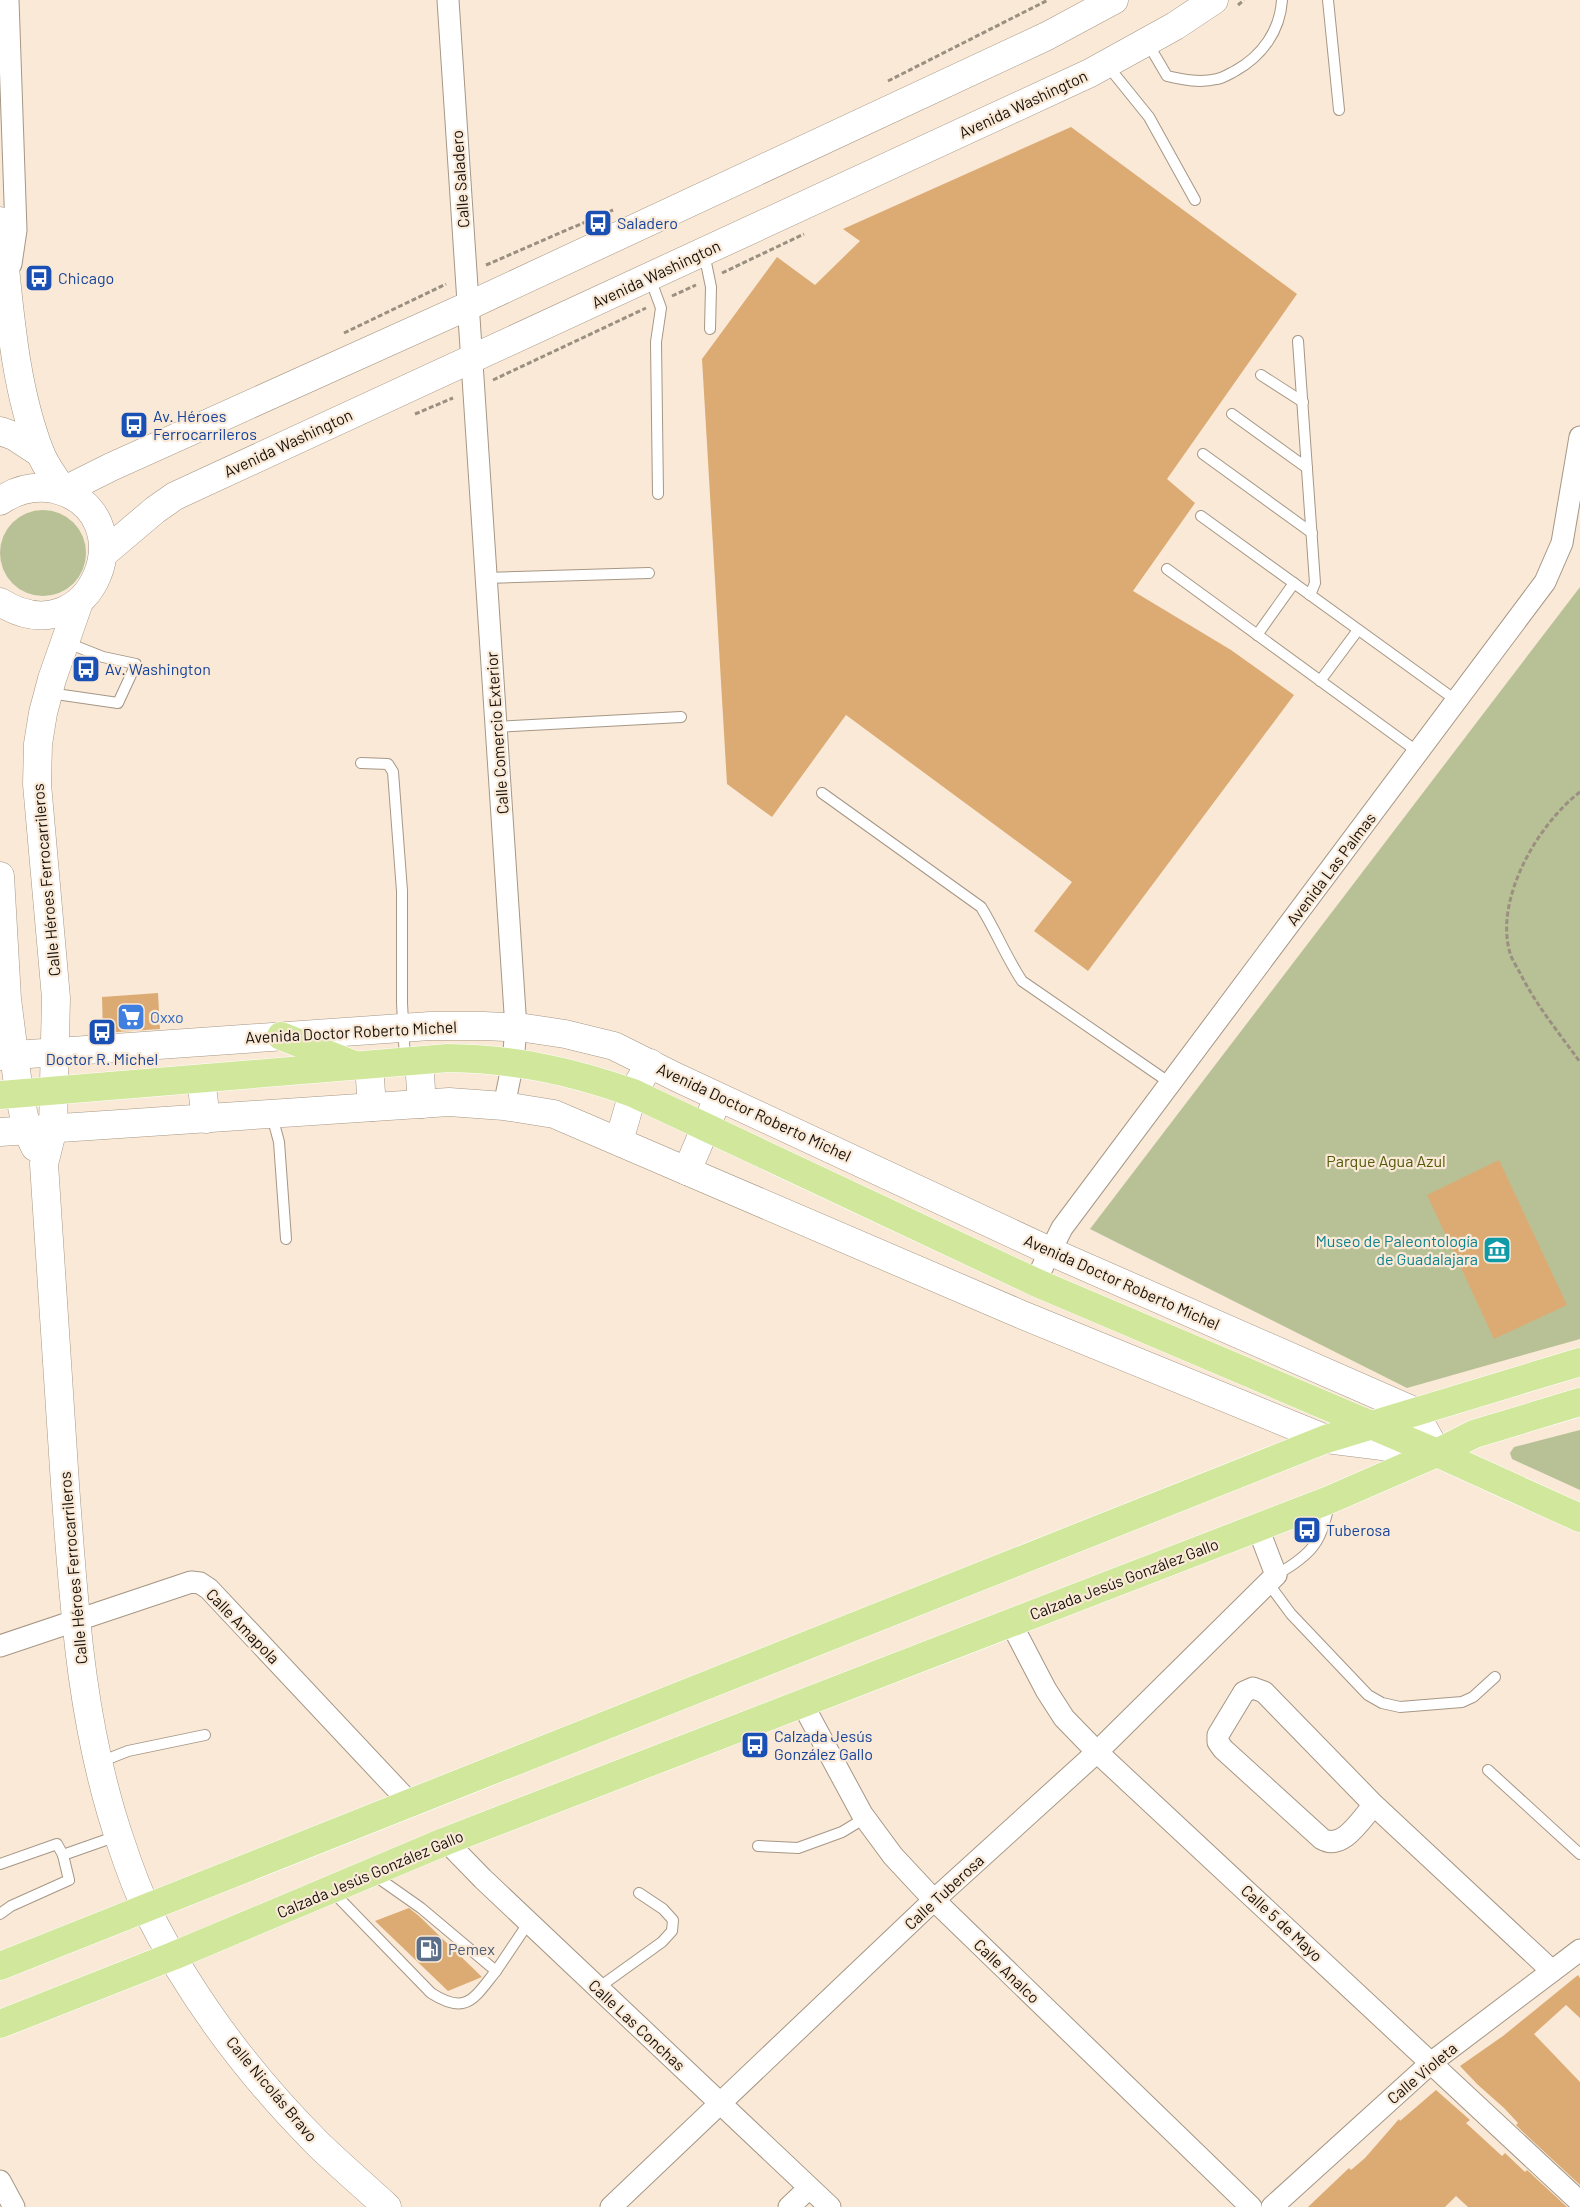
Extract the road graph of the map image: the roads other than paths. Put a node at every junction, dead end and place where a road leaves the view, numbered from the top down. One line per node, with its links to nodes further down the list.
1 (8, 0): 14 (street)
2 (448, 0): 15 (street, Calle Saladero)
3 (1114, 0): 15 (main road)
4 (1214, 0): 7 (main road, Avenida Washington)
5 (1282, 0): 7 (lane)
6 (1328, 0): 9 (lane)
7 (1147, 42): 8 (main road, Avenida Washington)
8 (1106, 64): 10 (lane); 12 (main road, Avenida Washington)
9 (1339, 110)
10 (1196, 200)
11 (0, 221): 14 (main road)
12 (704, 252): 13 (main road, Avenida Washington); 16 (lane)
13 (650, 277): 18 (main road, Avenida Washington); 28 (lane)
14 (7, 284): 24 (main road)
15 (468, 306): 18 (street, Calle Saladero); 27 (main road)
16 (710, 329)
17 (1298, 341): 20 (lane)
18 (472, 359): 32 (main road, Avenida Washington); 35 (street, Calle Comercio Exterior)
19 (1262, 375): 20 (lane)
20 (1302, 402): 26 (lane)
21 (1232, 414): 26 (lane)
22 (0, 431): 24 (main road)
23 (1580, 437): 45 (street, Avenida Las Palmas)
24 (40, 454): 27 (main road)
25 (1203, 454): 31 (lane)
26 (1307, 468): 31 (lane)
27 (63, 492): 29 (main road); 32 (main road)
28 (658, 494)
29 (0, 501)
30 (1200, 516): 36 (lane)
31 (1312, 533): 37 (lane)
32 (103, 554): 39 (main road)
33 (1167, 569): 41 (lane)
34 (649, 573): 35 (lane)
35 (486, 578): 47 (street, Calle Comercio Exterior)
36 (1294, 583): 37 (lane); 41 (lane)
37 (1310, 595): 40 (lane)
38 (0, 602): 39 (main road)
39 (79, 602): 42 (main road, Calle Héroes Ferrocarrileros)
40 (1358, 630): 43 (lane); 45 (lane)
41 (1257, 635): 43 (lane)
42 (64, 642): 44 (main road, Calle Héroes Ferrocarrileros); 44 (lane)
43 (1320, 681): 48 (lane)
44 (48, 692): 55 (main road, Calle Héroes Ferrocarrileros)
45 (1457, 701): 48 (street, Avenida Las Palmas)
46 (681, 717): 47 (lane)
47 (496, 727): 53 (street, Calle Comercio Exterior)
48 (1418, 752): 62 (street, Avenida Las Palmas)
49 (362, 763): 52 (lane)
50 (822, 793): 62 (lane)
51 (0, 876): 56 (main road, Calle Héroes Ferrocarrileros)
52 (402, 1028): 53 (main road, Avenida Doctor Roberto Michel); 54 (main road, Avenida Doctor Roberto Michel); 57 (lane)
53 (516, 1028): 58 (street, Calle Comercio Exterior); 59 (main road, Avenida Doctor Roberto Michel)
54 (281, 1036): 55 (main road, Avenida Doctor Roberto Michel); 60 (main road)
55 (54, 1052): 56 (main road, Avenida Doctor Roberto Michel); 64 (main road, Calle Héroes Ferrocarrileros)
56 (8, 1055): 66 (main road, Calle Héroes Ferrocarrileros)
57 (412, 1061): 58 (main road, Avenida Doctor Roberto Michel); 60 (main road, Avenida Doctor Roberto Michel); 68 (main road)
58 (513, 1062): 65 (main road, Avenida Doctor Roberto Michel); 69 (street, Calle Comercio Exterior)
59 (650, 1063): 65 (main road); 67 (main road, Avenida Doctor Roberto Michel)
60 (363, 1065): 61 (main road, Avenida Doctor Roberto Michel); 70 (main road)
61 (201, 1079): 63 (main road, Avenida Doctor Roberto Michel); 72 (main road)
62 (1170, 1083): 80 (street, Avenida Las Palmas)
63 (139, 1084): 64 (main road, Avenida Doctor Roberto Michel); 73 (main road)
64 (53, 1091): 66 (main road, Avenida Doctor Roberto Michel); 75 (main road, Calle Héroes Ferrocarrileros)
65 (634, 1093): 74 (main road, Avenida Doctor Roberto Michel); 76 (main road)
66 (10, 1094): 75 (main road, Calle Héroes Ferrocarrileros)
67 (720, 1097): 74 (main road); 80 (main road, Avenida Doctor Roberto Michel)
68 (422, 1104): 69 (main road, Avenida Doctor Roberto Michel); 70 (main road, Avenida Doctor Roberto Michel)
69 (504, 1106): 76 (main road, Avenida Doctor Roberto Michel)
70 (372, 1107): 71 (main road, Avenida Doctor Roberto Michel)
71 (272, 1115): 72 (main road, Avenida Doctor Roberto Michel); 79 (lane)
72 (206, 1119): 73 (main road, Avenida Doctor Roberto Michel)
73 (143, 1123): 75 (main road, Avenida Doctor Roberto Michel)
74 (705, 1127): 77 (main road); 78 (main road, Avenida Doctor Roberto Michel)
75 (26, 1130): 93 (main road, Calle Héroes Ferrocarrileros)
76 (619, 1141): 77 (main road, Avenida Doctor Roberto Michel)
77 (687, 1170): 81 (main road, Avenida Doctor Roberto Michel)
78 (939, 1236): 81 (main road); 82 (main road, Avenida Doctor Roberto Michel)
79 (286, 1239)
80 (1049, 1251): 82 (street, Avenida Las Palmas); 85 (main road, Avenida Doctor Roberto Michel)
81 (924, 1272): 87 (main road, Avenida Doctor Roberto Michel)
82 (1035, 1282): 86 (main road, Avenida Doctor Roberto Michel)
83 (1580, 1362): 85 (main road)
84 (1580, 1402): 88 (main road, Calzada Jesús González Gallo)
85 (1414, 1411): 86 (main road); 88 (main road)
86 (1368, 1425): 87 (main road); 88 (main road, Avenida Doctor Roberto Michel)
87 (1326, 1439): 88 (main road, Avenida Doctor Roberto Michel); 102 (main road)
88 (1437, 1453): 89 (main road, Calzada Jesús González Gallo); 90 (main road, Avenida Doctor Roberto Michel)
89 (1330, 1500): 91 (main road, Calzada Jesús González Gallo); 92 (lane, Calle Tuberosa)
90 (1580, 1518)
91 (1258, 1528): 92 (street); 94 (main road, Calzada Jesús González Gallo)
92 (1272, 1579): 96 (lane); 99 (street, Calle Tuberosa)
93 (75, 1622): 95 (street, Calle Amapola); 100 (main road, Calle Héroes Ferrocarrileros); 102 (street, Calle Amapola)
94 (1011, 1623): 97 (main road, Calzada Jesús González Gallo); 99 (street, Calle 5 de Mayo)
95 (0, 1646)
96 (1495, 1677)
97 (802, 1703): 104 (street, Calle Analco); 106 (main road, Calzada Jesús González Gallo)
98 (205, 1735): 100 (lane)
99 (1097, 1752): 114 (street, Calle Tuberosa); 125 (street, Calle 5 de Mayo)
100 (97, 1763): 105 (main road, Calle Héroes Ferrocarrileros)
101 (1488, 1770): 108 (lane)
102 (409, 1802): 115 (main road)
103 (1374, 1805): 103 (street); 122 (street)
104 (865, 1818): 107 (lane); 114 (street, Calle Analco)
105 (118, 1835): 109 (lane); 115 (main road, Calle Héroes Ferrocarrileros)
106 (446, 1841): 111 (main road, Calzada Jesús González Gallo); 117 (street, Calle Las Conchas)
107 (758, 1846)
108 (1580, 1854)
109 (64, 1855): 110 (lane); 116 (lane)
110 (0, 1864)
111 (371, 1873): 112 (main road, Calzada Jesús González Gallo); 121 (lane)
112 (331, 1890): 119 (main road, Calzada Jesús González Gallo); 121 (lane)
113 (639, 1893): 123 (lane)
114 (934, 1900): 126 (street, Calle Tuberosa); 133 (street, Calle Analco)
115 (146, 1908): 119 (main road, Calle Héroes Ferrocarrileros); 120 (main road)
116 (0, 1914)
117 (529, 1922): 121 (lane); 123 (street, Calle Las Conchas)
118 (1580, 1950): 122 (street, Calle Violeta)
119 (173, 1956): 124 (main road, Calzada Jesús González Gallo); 129 (main road, Calle Nicolás Bravo)
120 (0, 1966)
121 (496, 1971)
122 (1552, 1971): 125 (street, Calle Violeta)
123 (598, 1988): 126 (street, Calle Las Conchas)
124 (0, 2024)
125 (1432, 2062): 128 (street, Calle 5 de Mayo); 134 (street, Calle Violeta)
126 (720, 2103): 127 (street, Calle Las Conchas); 130 (street, Calle Tuberosa)
127 (809, 2188): 131 (street); 132 (street, Calle Las Conchas)
128 (1580, 2202)
129 (387, 2207)
130 (611, 2207)
131 (789, 2207)
132 (830, 2207)
133 (1252, 2207)
134 (1272, 2207)

